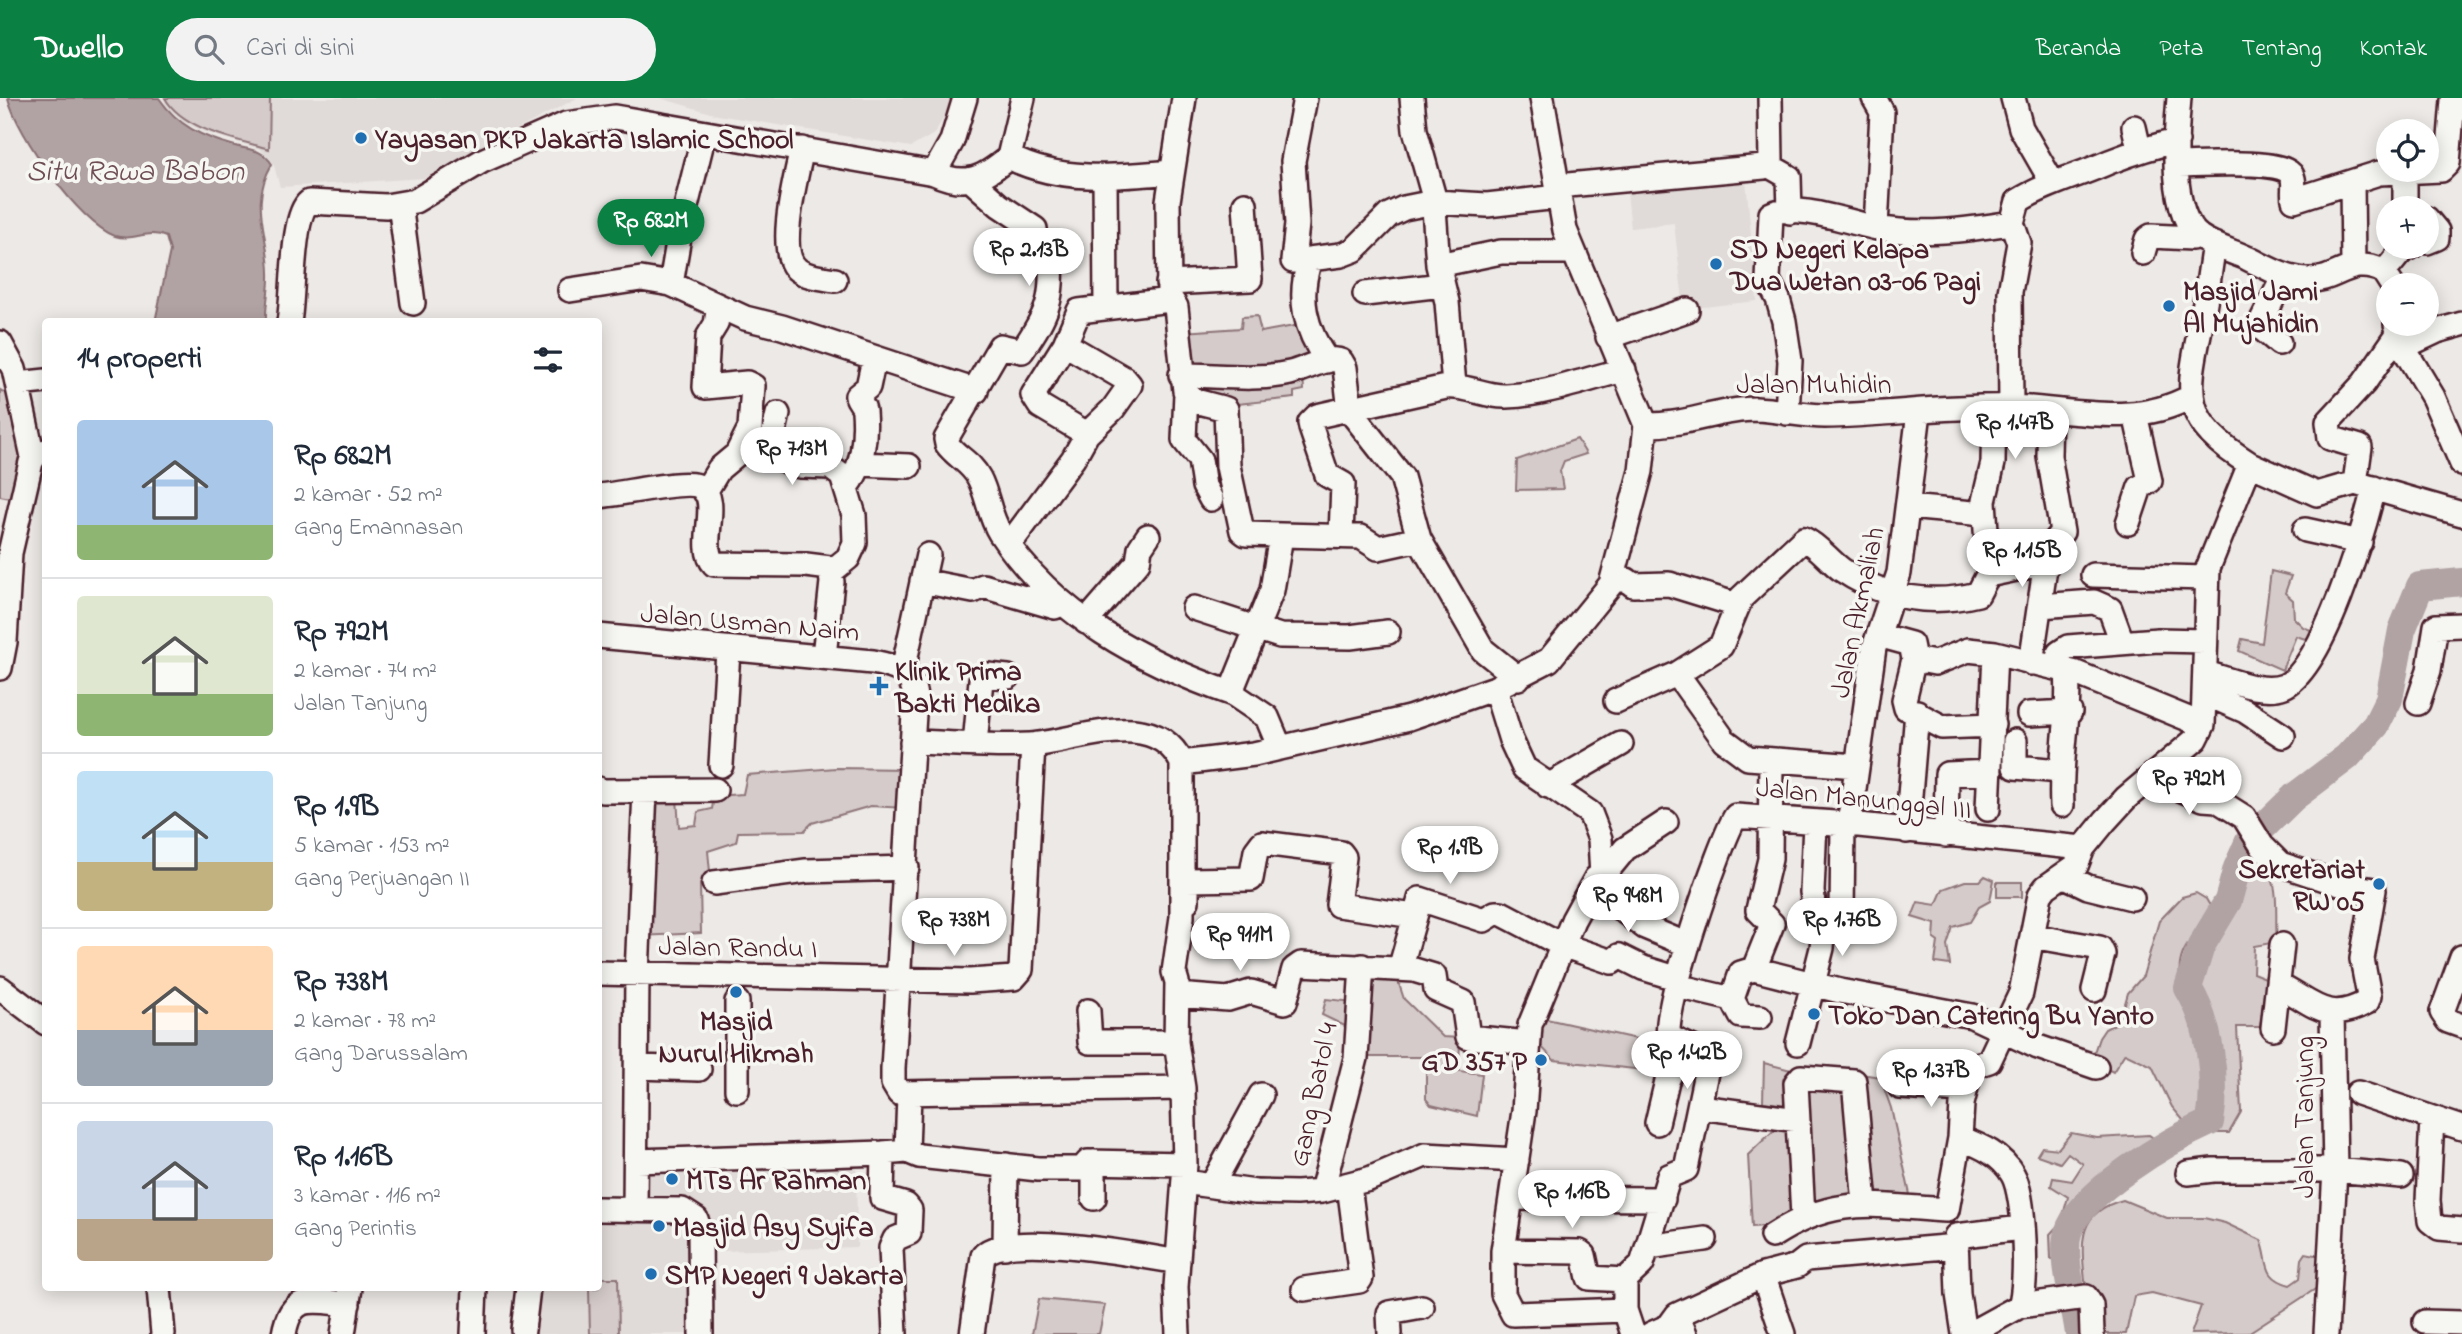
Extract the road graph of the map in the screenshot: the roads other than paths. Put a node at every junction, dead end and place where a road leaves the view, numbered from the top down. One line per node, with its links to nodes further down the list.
1 (965, 98): 20 (street)
2 (1023, 98): 15 (street)
3 (1184, 98): 19 (street)
4 (1305, 98): 36 (street)
5 (1412, 98): 27 (street)
6 (1542, 98): 26 (street)
7 (1770, 98): 16 (street)
8 (1874, 98): 32 (street)
9 (2013, 98): 24 (street)
10 (2179, 98): 13 (street)
11 (2453, 99): 18 (street)
12 (704, 134): 14 (street); 28 (street); 42 (street)
13 (2177, 141): 17 (street); 24 (street)
14 (802, 149): 20 (street); 41 (street)
15 (1010, 157): 22 (street); 23 (street)
16 (1769, 164): 26 (street); 30 (street)
17 (2178, 165): 25 (street); 33 (street)
18 (2439, 169)
19 (1171, 172): 22 (street); 44 (street)
20 (934, 173): 23 (street)
21 (2376, 175): 25 (street)
22 (1105, 178): 48 (street)
23 (972, 181): 58 (street)
24 (2052, 182): 31 (street)
25 (2352, 182): 37 (street)
26 (1557, 191): 27 (street); 34 (street)
27 (1434, 202): 36 (street); 39 (street)
28 (400, 204): 46 (street); 50 (street)
29 (1245, 204): 44 (street)
30 (1783, 211): 32 (street); 73 (street)
31 (2012, 223): 32 (street); 69 (street)
32 (1876, 227)
33 (2206, 240): 35 (street); 40 (street); 68 (street)
34 (1573, 252): 39 (street); 55 (street)
35 (2143, 253)
36 (1310, 260): 61 (street)
37 (2353, 266): 38 (street); 40 (street)
38 (2381, 273)
39 (1440, 275): 45 (street); 66 (street)
40 (2284, 276): 57 (street)
41 (835, 280)
42 (671, 284): 43 (street); 47 (street)
43 (570, 290)
44 (1169, 292): 48 (street); 65 (street)
45 (1365, 294)
46 (413, 303)
47 (719, 306): 60 (street); 85 (street)
48 (1106, 306): 59 (street)
49 (1687, 310): 55 (street)
50 (289, 318)
51 (2462, 324): 52 (street)
52 (2439, 330)
53 (2398, 336): 83 (street)
54 (2400, 336): 81 (street)
55 (1608, 337): 62 (street)
56 (0, 343): 64 (street)
57 (2279, 344)
58 (1022, 351): 59 (street); 67 (street)
59 (1060, 353): 77 (street); 77 (street)
60 (874, 359): 67 (street); 79 (street)
61 (1327, 361): 65 (street); 70 (street)
62 (1624, 370): 66 (street); 76 (street)
63 (42, 381): 64 (street)
64 (18, 384): 78 (street)
65 (1183, 384): 87 (street); 94 (street)
66 (1454, 386): 70 (street)
67 (976, 391): 98 (street)
68 (2190, 397): 75 (street, Jalan Muhidin); 80 (street)
69 (2003, 408): 71 (street, Jalan Muhidin); 72 (street, Jalan Muhidin); 89 (street)
70 (1350, 411): 95 (street); 96 (street)
71 (2050, 411): 75 (street, Jalan Muhidin); 100 (street)
72 (1919, 412): 73 (street, Jalan Muhidin); 88 (street, Jalan Akmaliah)
73 (1787, 413): 76 (street, Jalan Muhidin)
74 (778, 414): 84 (street)
75 (2135, 414): 91 (street)
76 (1646, 425): 105 (street)
77 (1087, 434): 98 (street)
78 (39, 454): 124 (street)
79 (859, 464): 82 (street); 84 (street)
80 (2250, 464): 83 (street); 104 (street)
81 (2462, 464)
82 (909, 466)
83 (2364, 486): 90 (street); 97 (street)
84 (847, 487): 101 (street)
85 (705, 492): 86 (street); 101 (street)
86 (602, 495)
87 (1210, 499)
88 (1908, 507): 89 (street); 107 (street, Jalan Akmaliah)
89 (1984, 514): 102 (street)
90 (2462, 514)
91 (2128, 523)
92 (2305, 530): 97 (street)
93 (1148, 536): 112 (street)
94 (1281, 536): 95 (street); 114 (street)
95 (1341, 536): 96 (street)
96 (1419, 540): 130 (street)
97 (2360, 542): 131 (street)
98 (1009, 545): 112 (street)
99 (928, 555): 106 (street)
100 (2046, 563): 102 (street); 109 (street)
101 (832, 571): 122 (street)
102 (1989, 575): 107 (street)
103 (2093, 575): 104 (street)
104 (2206, 578): 118 (street)
105 (1612, 580): 108 (street); 130 (street)
106 (922, 581): 110 (street); 126 (street)
107 (1892, 595): 108 (street); 116 (street, Jalan Akmaliah)
108 (1737, 605): 128 (street)
109 (2039, 606): 119 (street); 125 (street)
110 (1055, 607)
111 (1194, 608): 114 (street)
112 (1086, 622): 133 (street)
113 (2462, 625): 135 (street)
114 (1257, 629): 115 (street); 133 (street)
115 (1388, 632)
116 (1878, 635): 123 (street); 151 (street, Jalan Akmaliah)
117 (602, 636): 120 (street, Jalan Usman Naim)
118 (2205, 641): 119 (street); 131 (street)
119 (2118, 643): 127 (street)
120 (728, 651): 122 (street, Jalan Usman Naim); 150 (street)
121 (1995, 653): 123 (street); 125 (street); 139 (street)
122 (824, 656): 126 (street, Jalan Usman Naim)
123 (1914, 659): 136 (street)
124 (1, 662)
125 (2031, 663): 127 (street)
126 (903, 670): 143 (street)
127 (2062, 670): 137 (street); 140 (street)
128 (1677, 674): 134 (street); 148 (street)
129 (1008, 677): 144 (street)
130 (1518, 678): 132 (street)
131 (2204, 683): 140 (street); 141 (street)
132 (1495, 688): 147 (street); 155 (street)
133 (1233, 694): 147 (street)
134 (1616, 701)
135 (2418, 703)
136 (1917, 712): 139 (street); 165 (street)
137 (2070, 712): 138 (street); 152 (street)
138 (2029, 714)
139 (1993, 725): 153 (street)
140 (2203, 725): 154 (street)
141 (2283, 736)
142 (2015, 741): 152 (street)
143 (912, 742): 144 (street); 168 (street)
144 (975, 744): 146 (street)
145 (1620, 744): 155 (street)
146 (1033, 745): 149 (street); 185 (street, Jalan Randu I)
147 (1280, 748): 149 (street)
148 (1771, 761): 151 (street); 161 (street)
149 (1182, 762): 191 (street)
150 (720, 765)
151 (1857, 766): 164 (street, Jalan Akmaliah)
152 (2060, 771): 159 (street)
153 (1990, 772): 160 (street); 166 (street)
154 (2158, 773): 167 (street); 195 (street, Jalan Tanjung)
155 (1548, 786): 170 (street)
156 (602, 789): 158 (street)
157 (715, 790): 158 (street)
158 (645, 791): 184 (street, Jalan Randu I)
159 (2062, 805)
160 (1988, 809)
161 (1770, 817): 163 (street, Jalan Manunggal III); 177 (street, Jalan Manunggal III); 182 (street)
162 (1666, 822): 170 (street)
163 (1815, 822): 164 (street, Jalan Manunggal III); 174 (street)
164 (1846, 824): 165 (street, Jalan Manunggal III); 174 (street, Jalan Akmaliah)
165 (1907, 831): 166 (street, Jalan Manunggal III)
166 (1946, 835): 167 (street, Jalan Manunggal III)
167 (2083, 848): 169 (street)
168 (906, 868): 171 (street); 185 (street)
169 (2065, 876): 172 (street); 175 (street)
170 (1602, 877): 176 (street); 177 (street)
171 (714, 883)
172 (2132, 898)
173 (1414, 916): 176 (street); 181 (street); 191 (street)
174 (1824, 922): 187 (street)
175 (2032, 936): 192 (street); 200 (street)
176 (1562, 945): 186 (street); 202 (street)
177 (1688, 945): 186 (street, Jalan Manunggal III)
178 (2283, 945): 188 (street)
179 (2462, 957): 198 (street)
180 (1362, 967): 181 (street); 191 (street); 233 (street, Gang Batol 4)
181 (1400, 969): 202 (street)
182 (1754, 969): 187 (street); 193 (street)
183 (602, 973): 184 (street)
184 (637, 974): 189 (street, Jalan Randu I); 205 (street)
185 (901, 978): 189 (street, Jalan Randu I); 213 (street)
186 (1678, 983): 193 (street); 204 (street, Jalan Manunggal III)
187 (1812, 985): 200 (street); 203 (street)
188 (2278, 985): 195 (street); 199 (street)
189 (736, 987): 210 (street)
190 (0, 988): 197 (street)
191 (1177, 988): 201 (street)
192 (2094, 990)
193 (1732, 999): 196 (street)
194 (1088, 1011): 201 (street)
195 (2332, 1013): 227 (street, Jalan Tanjung)
196 (1760, 1017)
197 (42, 1020)
198 (2462, 1026)
199 (2273, 1028)
200 (2003, 1029): 206 (street); 211 (street)
201 (1176, 1042): 209 (street)
202 (1528, 1043): 223 (street)
203 (1798, 1043)
204 (1683, 1045): 215 (street); 218 (street)
205 (638, 1067): 207 (street); 224 (street)
206 (2096, 1067)
207 (699, 1069)
208 (1900, 1087): 211 (street)
209 (1183, 1088): 213 (street); 228 (street)
210 (737, 1090)
211 (1964, 1091): 220 (street)
212 (2358, 1093): 216 (street)
213 (909, 1094): 221 (street)
214 (1261, 1094): 231 (street)
215 (1700, 1107): 217 (street); 236 (street)
216 (2432, 1118): 219 (street); 242 (street)
217 (1798, 1120): 237 (street); 240 (street)
218 (1657, 1123)
219 (2462, 1128)
220 (1960, 1138): 237 (street); 241 (street)
221 (907, 1151): 222 (street); 226 (street)
222 (883, 1153): 224 (street); 269 (street)
223 (1517, 1160): 232 (street); 235 (street)
224 (636, 1161): 239 (street)
225 (1094, 1162): 226 (street); 228 (street); 234 (street)
226 (1006, 1165): 246 (street)
227 (2335, 1170): 229 (street); 230 (street); 278 (street, Jalan Tanjung)
228 (1185, 1173): 231 (street); 249 (street)
229 (2188, 1173)
230 (2401, 1176)
231 (1212, 1185): 233 (street)
232 (1349, 1185): 233 (street); 252 (street)
233 (1322, 1191)
234 (1094, 1198)
235 (1511, 1198): 236 (street); 248 (street)
236 (1663, 1199): 247 (street)
237 (1865, 1204): 240 (street)
238 (602, 1209): 239 (street)
239 (635, 1210): 268 (street)
240 (1803, 1217): 243 (street)
241 (2021, 1228): 245 (street); 257 (street)
242 (2462, 1230)
243 (1772, 1236)
244 (1705, 1238): 247 (street)
245 (1957, 1246): 250 (street); 276 (street)
246 (1004, 1247): 249 (street); 270 (street)
247 (1648, 1247): 251 (street)
248 (1503, 1251): 251 (street); 259 (street)
249 (1178, 1262): 271 (street)
250 (1763, 1275): 262 (street); 275 (street)
251 (1625, 1280): 259 (street)
252 (1304, 1289)
253 (159, 1291): 264 (street)
254 (475, 1291): 267 (street)
255 (528, 1291): 263 (street)
256 (349, 1296): 265 (street); 266 (street)
257 (2020, 1306): 276 (street); 277 (street)
258 (1422, 1307): 272 (street)
259 (1625, 1310): 273 (street)
260 (2425, 1322): 261 (street)
261 (2462, 1323)
262 (1681, 1324): 274 (street)
263 (523, 1330)
264 (163, 1334)
265 (284, 1334)
266 (343, 1334)
267 (473, 1334)
268 (701, 1334)
269 (895, 1334)
270 (972, 1334)
271 (1178, 1334)
272 (1390, 1334)
273 (1633, 1334)
274 (1651, 1334)
275 (1783, 1334)
276 (1967, 1334)
277 (2092, 1334)
278 (2326, 1334)

